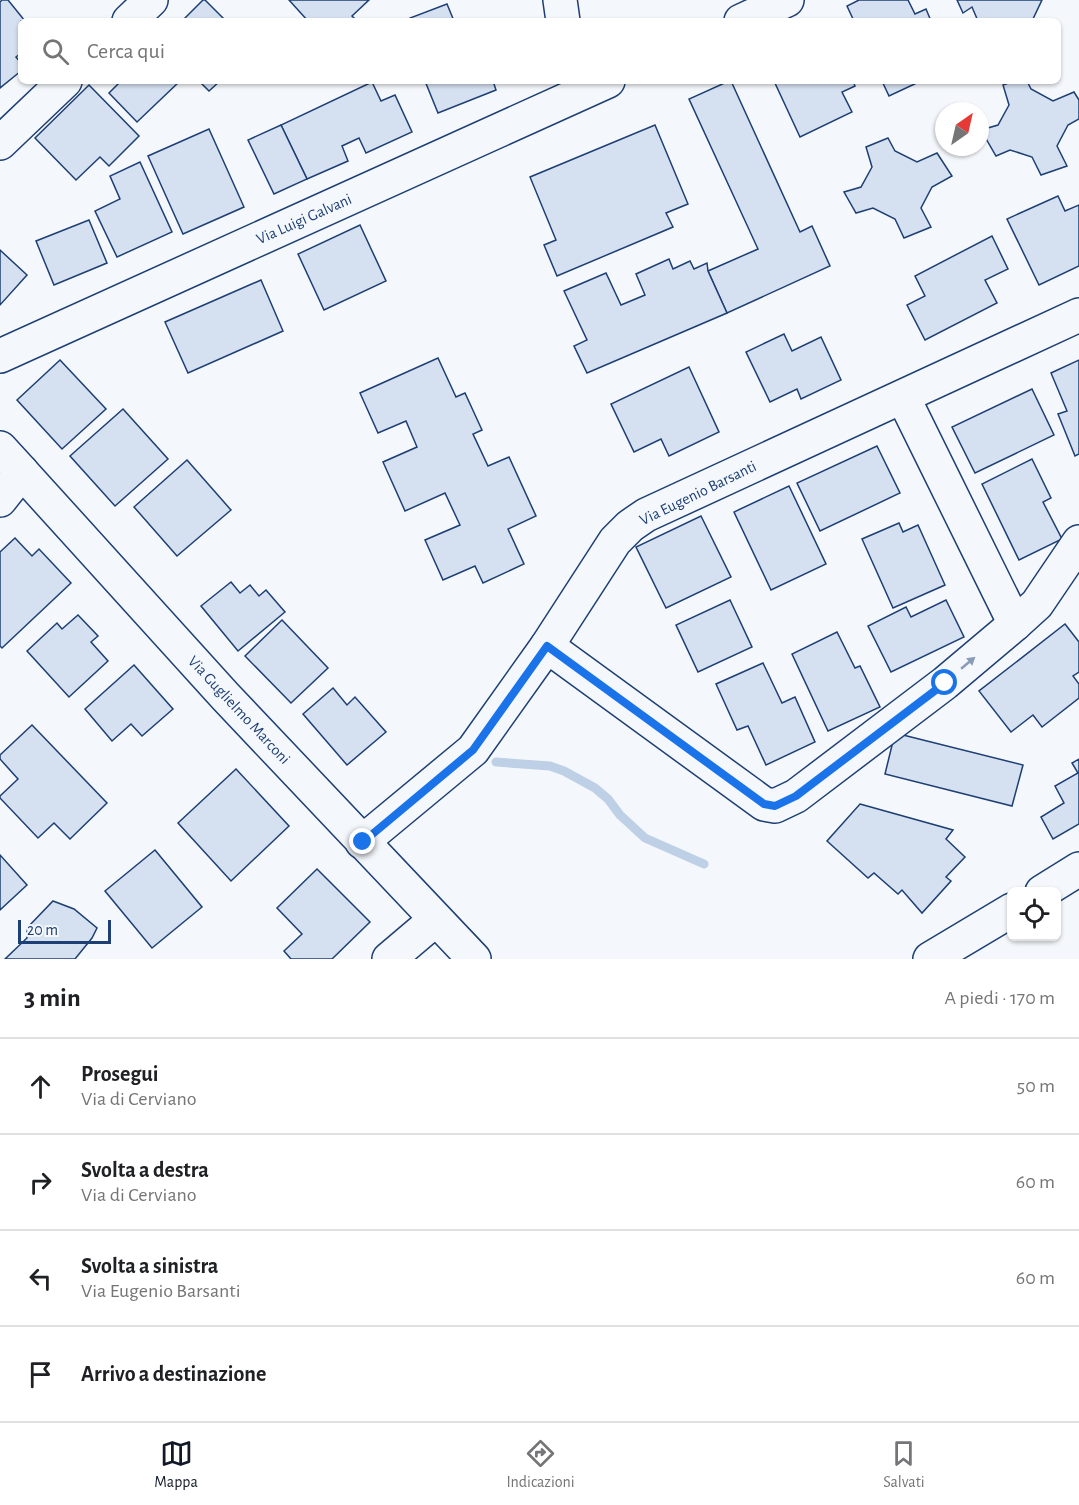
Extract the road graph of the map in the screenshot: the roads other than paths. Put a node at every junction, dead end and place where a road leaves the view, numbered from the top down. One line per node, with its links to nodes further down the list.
1 (560, 0): 3 (street)
2 (787, 0): 4 (street)
3 (563, 18)
4 (748, 18)
5 (62, 84): 8 (street)
6 (593, 84): 7 (street, Via Luigi Galvani)
7 (574, 88): 10 (street, Via Luigi Galvani)
8 (0, 143)
9 (1079, 315): 11 (street, Via Eugenio Barsanti)
10 (0, 356)
11 (903, 397): 16 (street); 17 (street, Via Eugenio Barsanti)
12 (0, 448): 13 (street, Via Guglielmo Marconi)
13 (22, 472): 14 (street); 18 (street, Via Guglielmo Marconi)
14 (0, 500)
15 (1079, 542): 16 (street)
16 (1015, 624): 17 (street, one-way to 16)
17 (547, 646): 18 (street, Via Eugenio Barsanti)
18 (363, 842): 22 (street, Via Guglielmo Marconi)
19 (1079, 869): 20 (street)
20 (1049, 887)
21 (1007, 912): 25 (street)
22 (435, 920): 23 (street, Via Guglielmo Marconi); 24 (street)
23 (471, 954)
24 (389, 959)
25 (930, 959)

